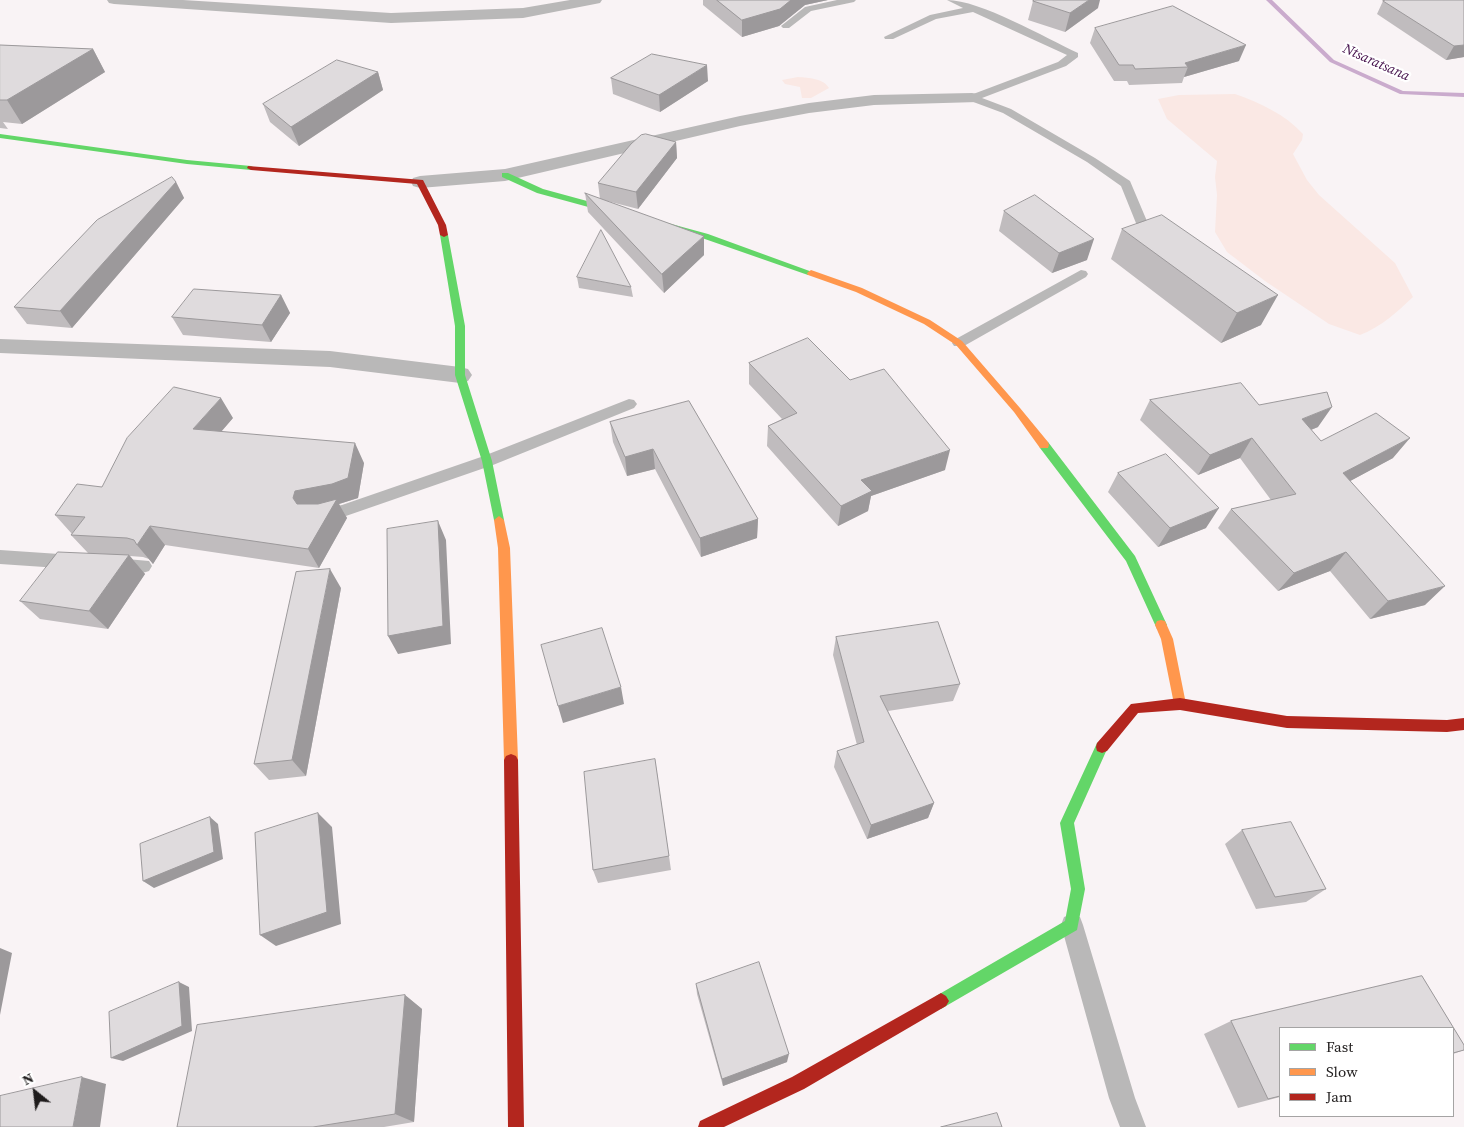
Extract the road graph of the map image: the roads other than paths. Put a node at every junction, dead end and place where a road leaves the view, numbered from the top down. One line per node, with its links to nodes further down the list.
1 (114, 0): 5 (street)
2 (595, 0): 5 (street)
3 (850, 0): 7 (lane)
4 (952, 0): 6 (lane)
5 (135, 1)
6 (974, 8): 8 (lane); 9 (lane)
7 (786, 26)
8 (889, 37)
9 (972, 98): 11 (street); 13 (lane)
10 (0, 136): 12 (street)
11 (505, 175): 12 (street); 15 (street)
12 (420, 182): 17 (street)
13 (1146, 233)
14 (1081, 274): 15 (lane)
15 (959, 344): 23 (street)
16 (0, 346): 17 (street)
17 (460, 375): 19 (street)
18 (629, 404): 19 (lane)
19 (487, 461): 20 (lane); 26 (street)
20 (314, 516)
21 (0, 557): 22 (lane)
22 (143, 566)
23 (1180, 704): 24 (street); 25 (street)
24 (1464, 724)
25 (1072, 925): 27 (street); 28 (lane)
26 (516, 1127)
27 (706, 1127)
28 (1133, 1127)

